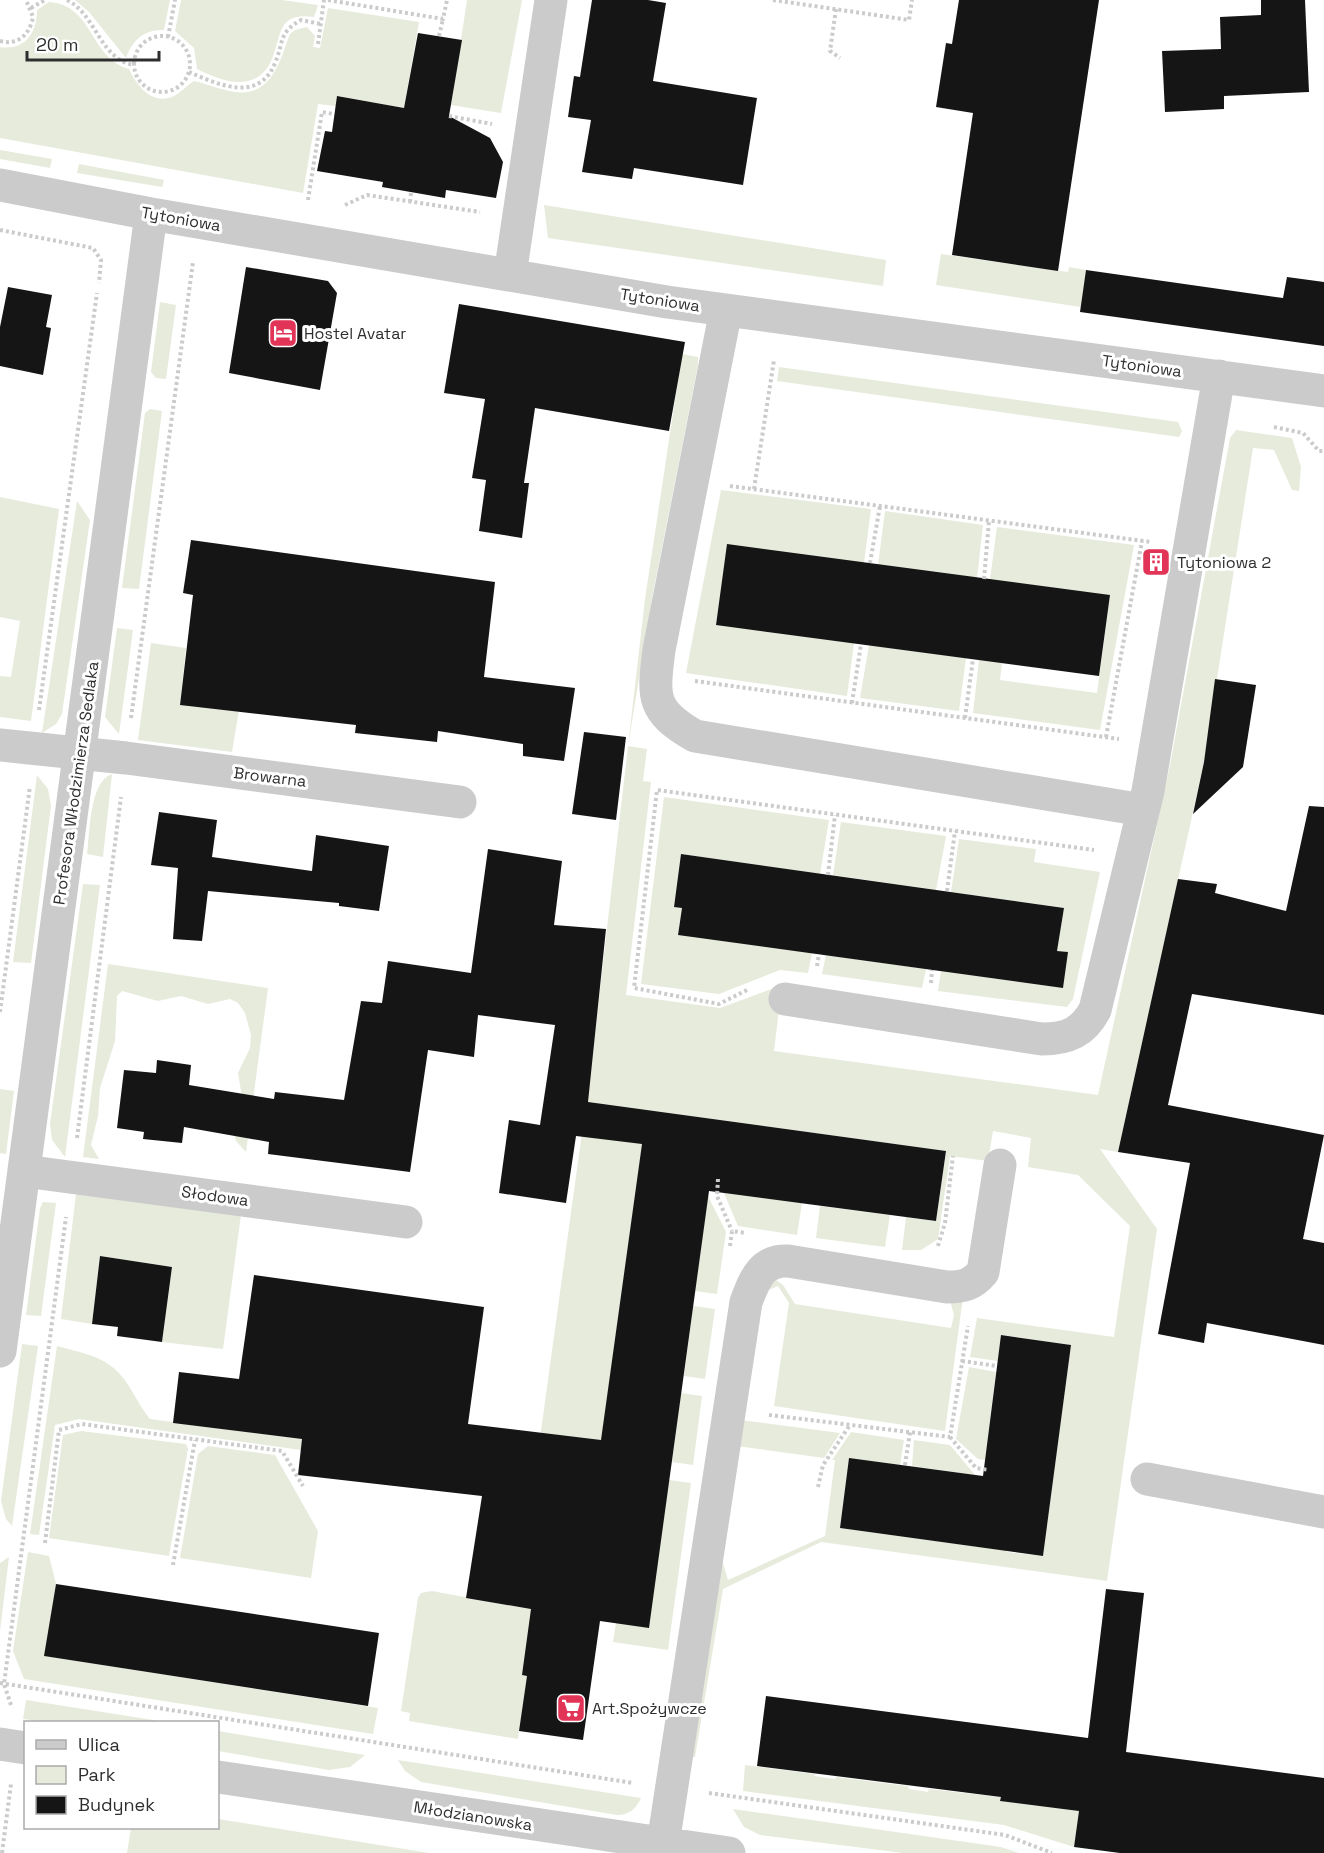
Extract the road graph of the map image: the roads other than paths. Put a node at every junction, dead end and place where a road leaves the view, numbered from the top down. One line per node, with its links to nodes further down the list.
1 (551, 0): 4 (street)
2 (0, 185): 3 (street, Tytoniowa)
3 (150, 214): 4 (street, Tytoniowa); 9 (street, Profesora Włodzimierza Sedlaka)
4 (510, 275): 5 (street, Tytoniowa)
5 (726, 310): 6 (street, Tytoniowa); 11 (street)
6 (1219, 376): 7 (street, Tytoniowa); 11 (street)
7 (1324, 391)
8 (0, 745): 9 (street, Browarna)
9 (80, 754): 10 (street, Browarna); 14 (street, Profesora Włodzimierza Sedlaka)
10 (460, 802)
11 (1133, 808): 12 (street)
12 (785, 999)
13 (1000, 1165): 20 (street)
14 (24, 1171): 15 (street, Słodowa); 16 (street, Profesora Włodzimierza Sedlaka)
15 (406, 1222)
16 (0, 1351)
17 (1147, 1479): 18 (street)
18 (1324, 1512)
19 (219, 1777): 20 (street, Młodzianowska)
20 (663, 1844): 21 (street, Młodzianowska)
21 (729, 1853)

